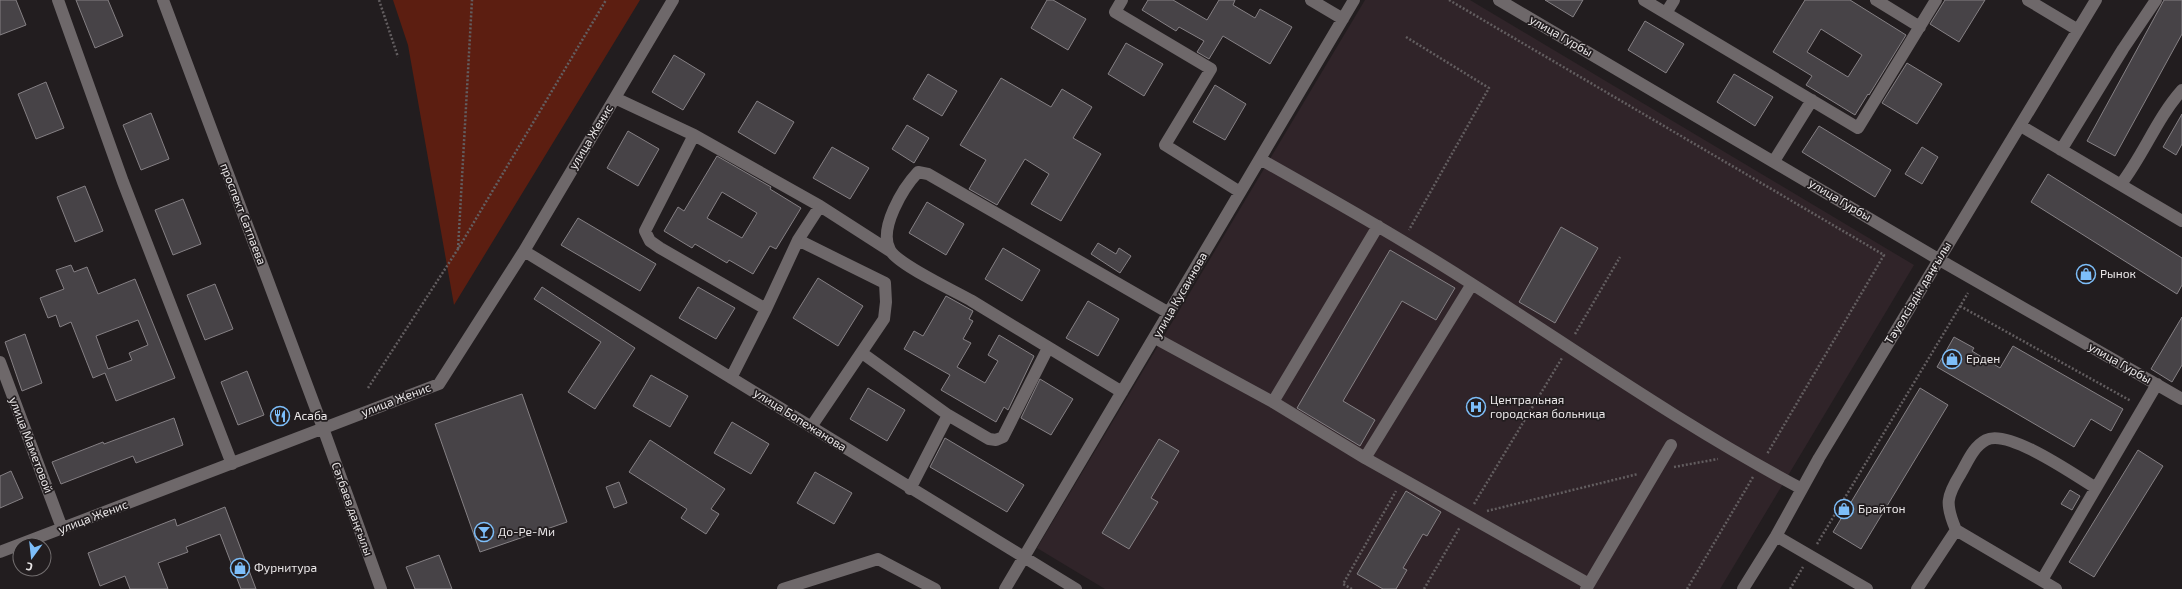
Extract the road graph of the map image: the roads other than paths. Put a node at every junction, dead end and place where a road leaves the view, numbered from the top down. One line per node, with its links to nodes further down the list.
1 (58, 0): 53 (street)
2 (163, 0): 50 (street, проспект Сатпаева)
3 (673, 0): 20 (street, улица Женис)
4 (1122, 0): 28 (street)
5 (1311, 0): 16 (street)
6 (1354, 0): 16 (street, улица Кусаинова)
7 (1500, 0): 26 (street, улица Гурбы)
8 (1644, 0): 15 (street)
9 (1674, 0): 15 (street)
10 (1876, 0): 17 (street)
11 (1936, 0): 17 (street)
12 (2028, 0): 18 (street)
13 (2096, 0): 18 (street, Тәуелсіздік даңғылы)
14 (2156, 0): 24 (street)
15 (1666, 13): 21 (street)
16 (1343, 19): 25 (street, улица Кусаинова)
17 (1920, 27): 21 (street)
18 (2078, 30): 22 (street, Тәуелсіздік даңғылы)
19 (2182, 90): 27 (street)
20 (615, 98): 23 (street); 33 (street, улица Женис)
21 (1812, 100): 26 (street)
22 (2021, 126): 24 (street); 35 (street, Тәуелсіздік даңғылы)
23 (694, 135): 29 (street); 37 (street)
24 (2061, 150): 27 (street)
25 (1260, 159): 28 (street, улица Кусаинова); 31 (street)
26 (1774, 161): 35 (street, улица Гурбы)
27 (2121, 184): 30 (street)
28 (1240, 192): 38 (street, улица Кусаинова)
29 (820, 206): 32 (street); 34 (street)
30 (2182, 222)
31 (1378, 226): 36 (street); 47 (street)
32 (798, 240): 37 (street); 41 (street)
33 (524, 251): 43 (street, улица Бопежанова); 50 (street, улица Женис)
34 (890, 251): 38 (street); 40 (street)
35 (1938, 259): 44 (street, улица Гурбы); 56 (street, Тәуелсіздік даңғылы)
36 (1472, 284): 52 (street); 56 (street)
37 (766, 309): 43 (street)
38 (1169, 313): 39 (street, улица Кусаинова)
39 (1155, 338): 45 (street, улица Кусаинова); 47 (street)
40 (1048, 348): 45 (street); 48 (street)
41 (862, 353): 48 (street); 49 (street)
42 (0, 362): 57 (street, улица Маметовой)
43 (731, 378): 49 (street, улица Бопежанова)
44 (2157, 384): 46 (street, улица Гурбы); 55 (street)
45 (1122, 392): 61 (street, улица Кусаинова)
46 (2182, 399)
47 (1273, 402): 52 (street)
48 (948, 415): 54 (street)
49 (811, 427): 54 (street, улица Бопежанова)
50 (324, 428): 53 (street, улица Женис); 64 (street, Сәтбаев даңғылы)
51 (1671, 445): 63 (street)
52 (1365, 458): 63 (street)
53 (232, 464): 57 (street, улица Женис)
54 (910, 488): 61 (street, улица Бопежанова)
55 (2096, 488): 58 (street); 62 (street)
56 (1802, 489): 59 (street, Тәуелсіздік даңғылы)
57 (62, 528): 60 (street, улица Женис)
58 (1956, 530): 62 (street); 71 (street)
59 (1776, 536): 69 (street, Тәуелсіздік даңғылы); 70 (street)
60 (0, 552)
61 (1024, 558): 67 (street, улица Кусаинова); 68 (street, улица Бопежанова)
62 (2042, 580): 72 (street)
63 (1588, 586)
64 (381, 589)
65 (783, 589): 66 (street)
66 (935, 589)
67 (1005, 589)
68 (1076, 589)
69 (1743, 589)
70 (1867, 589)
71 (1917, 589)
72 (2056, 589)

